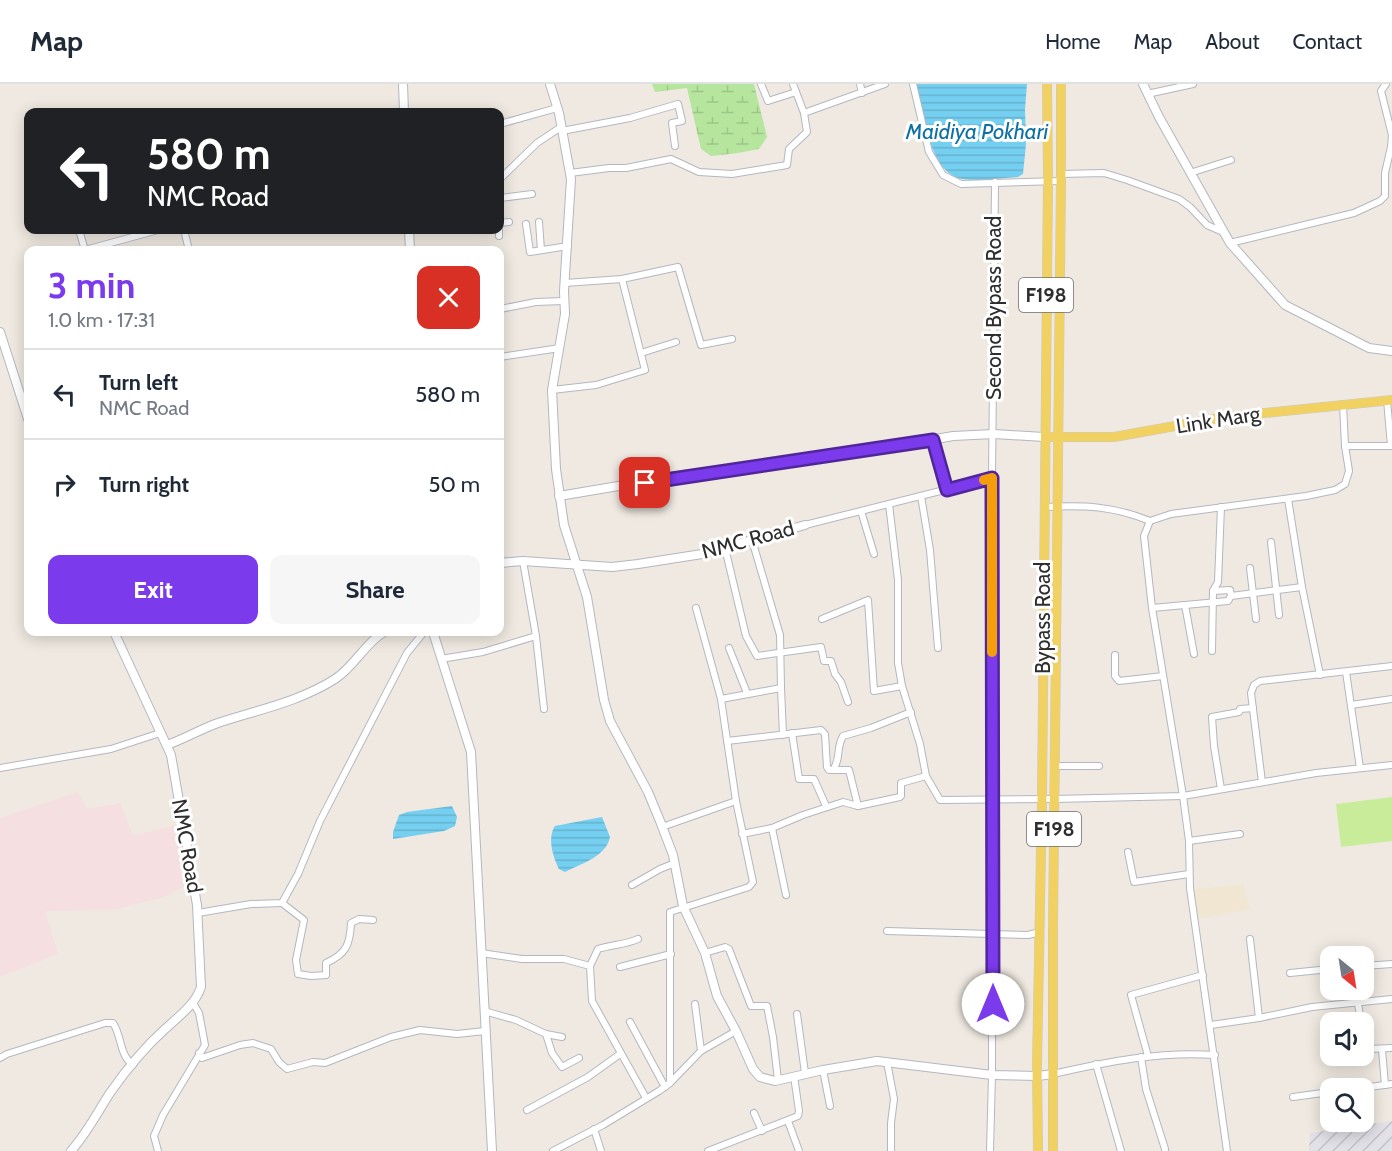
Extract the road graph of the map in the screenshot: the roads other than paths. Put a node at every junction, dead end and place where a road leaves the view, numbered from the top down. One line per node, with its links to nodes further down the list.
1 (403, 84): 16 (street)
2 (550, 84): 17 (street)
3 (761, 84): 13 (street)
4 (793, 84): 13 (street)
5 (860, 84): 14 (street)
6 (885, 84): 14 (street)
7 (913, 84): 28 (street)
8 (1047, 84): 27 (main road, Bypass Road / F198)
9 (1060, 84): 26 (main road, Bypass Road / F198)
10 (1143, 84): 15 (street)
11 (1193, 84): 15 (street)
12 (1386, 84): 30 (street)
13 (796, 92): 18 (street)
14 (862, 93): 18 (street)
15 (1147, 94): 24 (street)
16 (404, 108)
17 (557, 108): 19 (street); 20 (street)
18 (804, 113): 23 (street)
19 (504, 123)
20 (562, 129): 21 (street); 23 (street); 25 (street)
21 (675, 146)
22 (1231, 160): 24 (street)
23 (570, 173): 40 (street)
24 (1190, 173): 36 (street)
25 (504, 175)
26 (1061, 178): 27 (street); 36 (street); 58 (main road, Bypass Road / F198)
27 (1048, 180): 28 (street); 59 (main road, Bypass Road / F198)
28 (995, 182): 57 (street, Second Bypass Road)
29 (532, 194): 31 (street)
30 (1388, 196): 38 (street)
31 (504, 198)
32 (509, 222): 34 (street)
33 (538, 222): 41 (street)
34 (504, 223)
35 (526, 224): 41 (street)
36 (1223, 232): 38 (street)
37 (143, 234): 39 (street)
38 (1230, 243): 50 (street)
39 (100, 246)
40 (568, 246): 41 (street); 43 (street)
41 (541, 250)
42 (622, 279): 43 (street); 47 (street); 51 (street)
43 (565, 283): 44 (street)
44 (564, 301): 45 (street); 49 (street)
45 (504, 308)
46 (0, 332): 56 (street)
47 (732, 339)
48 (675, 342): 51 (street)
49 (560, 348): 52 (street); 53 (street)
50 (1392, 351)
51 (641, 353): 53 (street)
52 (504, 356)
53 (552, 390): 65 (street)
54 (1389, 400): 55 (main road, Link Marg); 62 (street)
55 (1343, 404): 58 (main road, Link Marg); 61 (street)
56 (24, 407)
57 (994, 434): 59 (street); 60 (street); 63 (street, Second Bypass Road)
58 (1057, 436): 59 (main road, Link Marg); 69 (main road, Bypass Road / F198)
59 (1044, 437): 70 (main road, Bypass Road / F198)
60 (933, 440): 64 (street); 65 (street)
61 (1345, 446): 62 (street); 67 (street)
62 (1391, 446)
63 (992, 478): 64 (street, NMC Road); 137 (street)
64 (947, 490): 66 (street, NMC Road)
65 (559, 496): 81 (street)
66 (921, 496): 68 (street, NMC Road); 101 (street)
67 (1288, 499): 71 (street); 83 (street)
68 (889, 504): 72 (street, NMC Road); 111 (street)
69 (1057, 506): 70 (street); 73 (street); 127 (main road, Bypass Road / F198)
70 (1045, 507): 136 (main road, Bypass Road / F198)
71 (1221, 507): 73 (street); 85 (street)
72 (861, 511): 74 (street, NMC Road); 78 (street)
73 (1150, 521): 91 (street)
74 (805, 525): 75 (street, NMC Road)
75 (752, 540): 77 (street, NMC Road); 103 (street)
76 (1271, 542): 84 (street)
77 (725, 548): 81 (street, NMC Road); 103 (street)
78 (874, 554)
79 (523, 561): 80 (street, NMC Road); 81 (street, NMC Road); 99 (street)
80 (504, 563)
81 (576, 564): 142 (street)
82 (1250, 568): 86 (street)
83 (1302, 587): 84 (street); 109 (street)
84 (1277, 590): 86 (street); 92 (street)
85 (1214, 591): 87 (street); 88 (street)
86 (1253, 593): 87 (street); 94 (street)
87 (1231, 596): 88 (street)
88 (1213, 602): 89 (street); 102 (street)
89 (1185, 605): 91 (street); 104 (street)
90 (696, 608): 114 (street)
91 (1152, 608): 110 (street)
92 (1279, 615)
93 (822, 619): 111 (street)
94 (1256, 619)
95 (116, 636): 121 (street, NMC Road)
96 (376, 636): 125 (street)
97 (421, 636): 152 (street)
98 (434, 636): 106 (street)
99 (536, 636): 106 (street); 119 (street)
100 (729, 648): 113 (street)
101 (938, 648)
102 (1212, 651)
103 (782, 652): 112 (street); 116 (street)
104 (1194, 654)
105 (1115, 655): 110 (street)
106 (441, 659): 161 (street)
107 (1392, 666): 108 (street)
108 (1346, 672): 109 (street); 117 (street)
109 (1320, 675): 118 (street)
110 (1163, 676): 135 (street)
111 (902, 686): 120 (street)
112 (781, 688): 113 (street); 123 (street)
113 (747, 693): 114 (street)
114 (721, 699): 124 (street)
115 (1392, 699): 117 (street)
116 (848, 702)
117 (1351, 705): 130 (street)
118 (1252, 708): 133 (street); 134 (street)
119 (544, 709)
120 (911, 712): 131 (street); 132 (street)
121 (160, 733): 125 (street, NMC Road); 129 (street)
122 (792, 734): 123 (street); 131 (street); 141 (street)
123 (783, 735): 124 (street)
124 (727, 741): 139 (street)
125 (167, 745): 154 (street, NMC Road)
126 (1392, 765): 130 (street)
127 (1055, 766): 128 (street); 138 (main road, Bypass Road / F198)
128 (1099, 766)
129 (0, 768)
130 (1360, 768): 133 (street)
131 (833, 770): 140 (street)
132 (926, 776): 137 (street); 140 (street)
133 (1262, 782): 134 (street)
134 (1221, 789): 135 (street)
135 (1183, 796): 138 (street); 146 (street)
136 (1042, 799): 137 (street); 138 (street); 157 (main road, Bypass Road / F198)
137 (993, 800): 158 (street)
138 (1054, 800): 201 (main road, Bypass Road / F198)
139 (736, 801): 142 (street); 144 (street)
140 (858, 806): 141 (street)
141 (826, 807): 143 (street)
142 (662, 826): 148 (street)
143 (772, 828): 144 (street); 151 (street)
144 (742, 834): 153 (street)
145 (1240, 834): 146 (street)
146 (1189, 841): 149 (street)
147 (1128, 852): 149 (street)
148 (675, 864): 150 (street); 153 (street)
149 (1189, 874): 170 (street)
150 (632, 885)
151 (786, 894)
152 (282, 903): 154 (street); 155 (street)
153 (683, 906): 162 (street); 163 (street)
154 (198, 913): 173 (street, NMC Road)
155 (373, 920)
156 (887, 931): 158 (street)
157 (1040, 932): 158 (street); 204 (main road, Bypass Road / F198)
158 (993, 934): 202 (street)
159 (638, 939): 166 (street)
160 (1250, 939): 178 (street)
161 (481, 953): 166 (street); 175 (street)
162 (705, 953): 182 (street); 205 (street)
163 (671, 954): 167 (street); 206 (street)
164 (1392, 964): 165 (street)
165 (1374, 965)
166 (590, 966): 190 (street)
167 (620, 967)
168 (1320, 970): 169 (street)
169 (1290, 973)
170 (1203, 975): 180 (street); 192 (street)
171 (1392, 999): 172 (street)
172 (1359, 1002): 176 (street); 178 (street)
173 (193, 1003): 189 (street); 198 (street, NMC Road)
174 (694, 1005): 188 (street)
175 (484, 1011): 181 (street); 183 (street)
176 (1360, 1012)
177 (798, 1014): 200 (street)
178 (1259, 1018): 180 (street)
179 (630, 1023): 206 (street)
180 (1211, 1025): 191 (street)
181 (485, 1031): 189 (street); 221 (street)
182 (736, 1031): 188 (street); 205 (street)
183 (546, 1034): 184 (street); 195 (street)
184 (561, 1037)
185 (1374, 1048): 187 (street)
186 (1392, 1048): 187 (street)
187 (1382, 1050): 207 (street)
188 (701, 1051): 206 (street)
189 (199, 1053): 220 (street)
190 (620, 1054): 210 (street); 212 (street)
191 (1215, 1055): 192 (street); 231 (street)
192 (1148, 1056): 193 (street)
193 (1141, 1057): 197 (street); 218 (street)
194 (0, 1058): 198 (street)
195 (579, 1058)
196 (887, 1062): 199 (street); 202 (street); 226 (street)
197 (1096, 1064): 201 (street); 230 (street)
198 (133, 1065): 219 (street, NMC Road)
199 (824, 1070): 200 (street); 211 (street)
200 (806, 1073): 203 (street)
201 (1053, 1074): 204 (street); 229 (main road, Bypass Road / F198)
202 (992, 1075): 204 (street); 227 (street)
203 (794, 1076): 205 (street); 214 (street)
204 (1038, 1076): 228 (main road, Bypass Road / F198)
205 (778, 1080)
206 (668, 1085): 210 (street)
207 (1388, 1085)
208 (1320, 1093): 209 (street)
209 (1293, 1097)
210 (646, 1098): 215 (street)
211 (830, 1106)
212 (527, 1110)
213 (754, 1113): 216 (street)
214 (788, 1121): 216 (street); 225 (street)
215 (594, 1129): 222 (street); 223 (street)
216 (762, 1131): 217 (street)
217 (729, 1148): 224 (street)
218 (1164, 1149)
219 (71, 1151)
220 (158, 1151)
221 (492, 1151)
222 (553, 1151)
223 (601, 1151)
224 (708, 1151)
225 (799, 1151)
226 (891, 1151)
227 (990, 1151)
228 (1038, 1151)
229 (1053, 1151)
230 (1121, 1151)
231 (1227, 1151)

